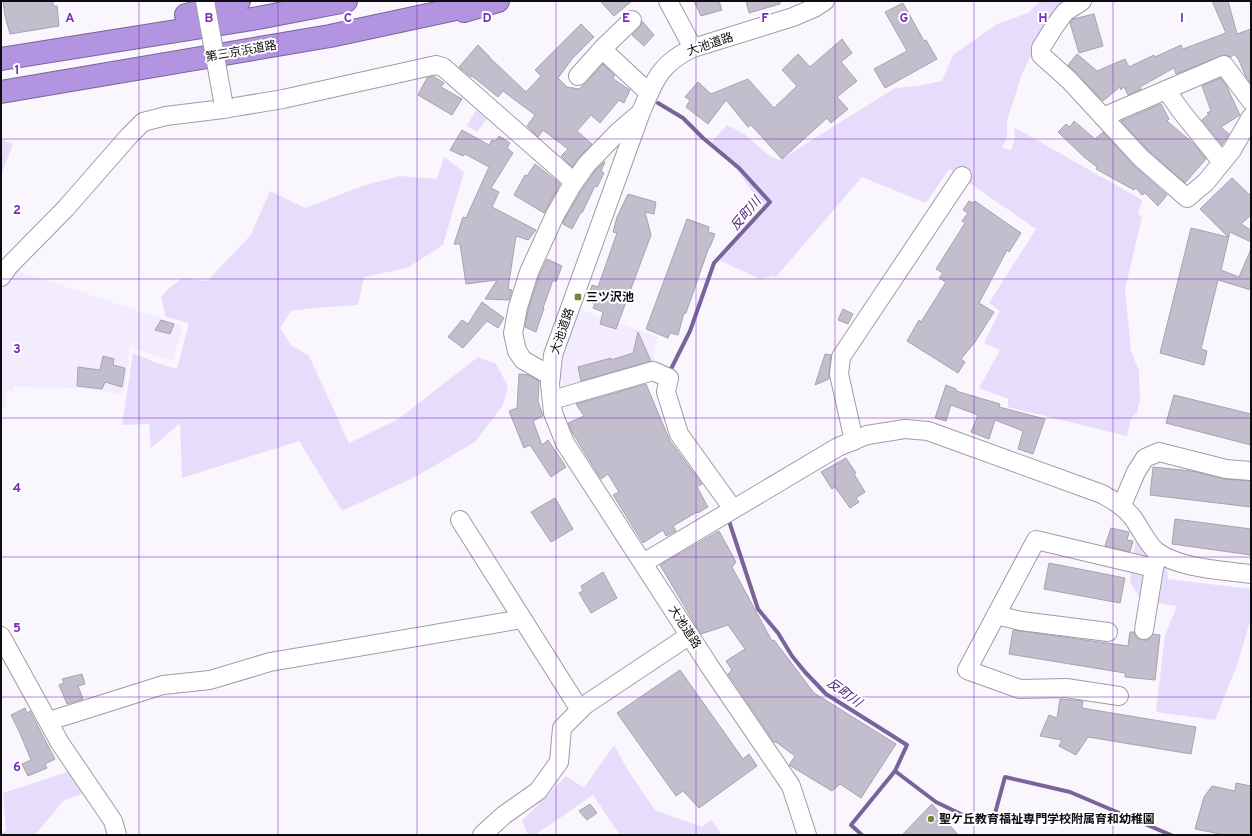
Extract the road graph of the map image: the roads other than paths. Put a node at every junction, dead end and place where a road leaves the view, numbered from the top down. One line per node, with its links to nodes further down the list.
1 (205, 1): 20 (street, bridge)
2 (239, 1): 13 (highway)
3 (346, 1): 13 (highway)
4 (478, 1): 10 (highway, 第三京浜道路)
5 (498, 1): 10 (highway)
6 (668, 1): 11 (street)
7 (825, 1): 11 (street, 大池道路)
8 (1082, 1): 22 (street)
9 (632, 20): 12 (street)
10 (381, 26): 17 (highway, 第三京浜道路)
11 (693, 48): 18 (street, 大池道路)
12 (602, 49): 15 (street); 18 (street)
13 (32, 54): 14 (highway)
14 (1, 59)
15 (578, 76)
16 (1166, 90): 19 (street); 22 (street); 24 (street)
17 (1, 92)
18 (649, 93): 21 (street, 大池道路)
19 (1251, 101)
20 (223, 105): 26 (street); 27 (street)
21 (641, 112): 26 (street); 28 (street, 大池道路)
22 (1103, 116): 24 (street)
23 (1251, 117): 24 (street)
24 (1222, 162)
25 (962, 176): 30 (street)
26 (574, 182): 28 (street)
27 (1, 277)
28 (551, 376): 29 (street, 大池道路)
29 (552, 400): 33 (street); 36 (street, 大池道路)
30 (854, 440): 32 (street); 33 (street)
31 (1251, 471): 32 (street)
32 (1122, 505): 35 (street)
33 (733, 509): 36 (street)
34 (460, 520): 39 (street)
35 (1156, 560): 37 (street); 38 (street); 40 (street)
36 (643, 563): 42 (street, 大池道路)
37 (1251, 574)
38 (996, 615): 41 (street); 44 (street)
39 (522, 619): 45 (street); 46 (street)
40 (1144, 630)
41 (1108, 632)
42 (690, 635): 45 (street); 49 (street, 大池道路)
43 (1, 636): 46 (street)
44 (1119, 696)
45 (580, 710): 48 (street)
46 (49, 721): 47 (street)
47 (117, 835)
48 (482, 835)
49 (807, 835)

